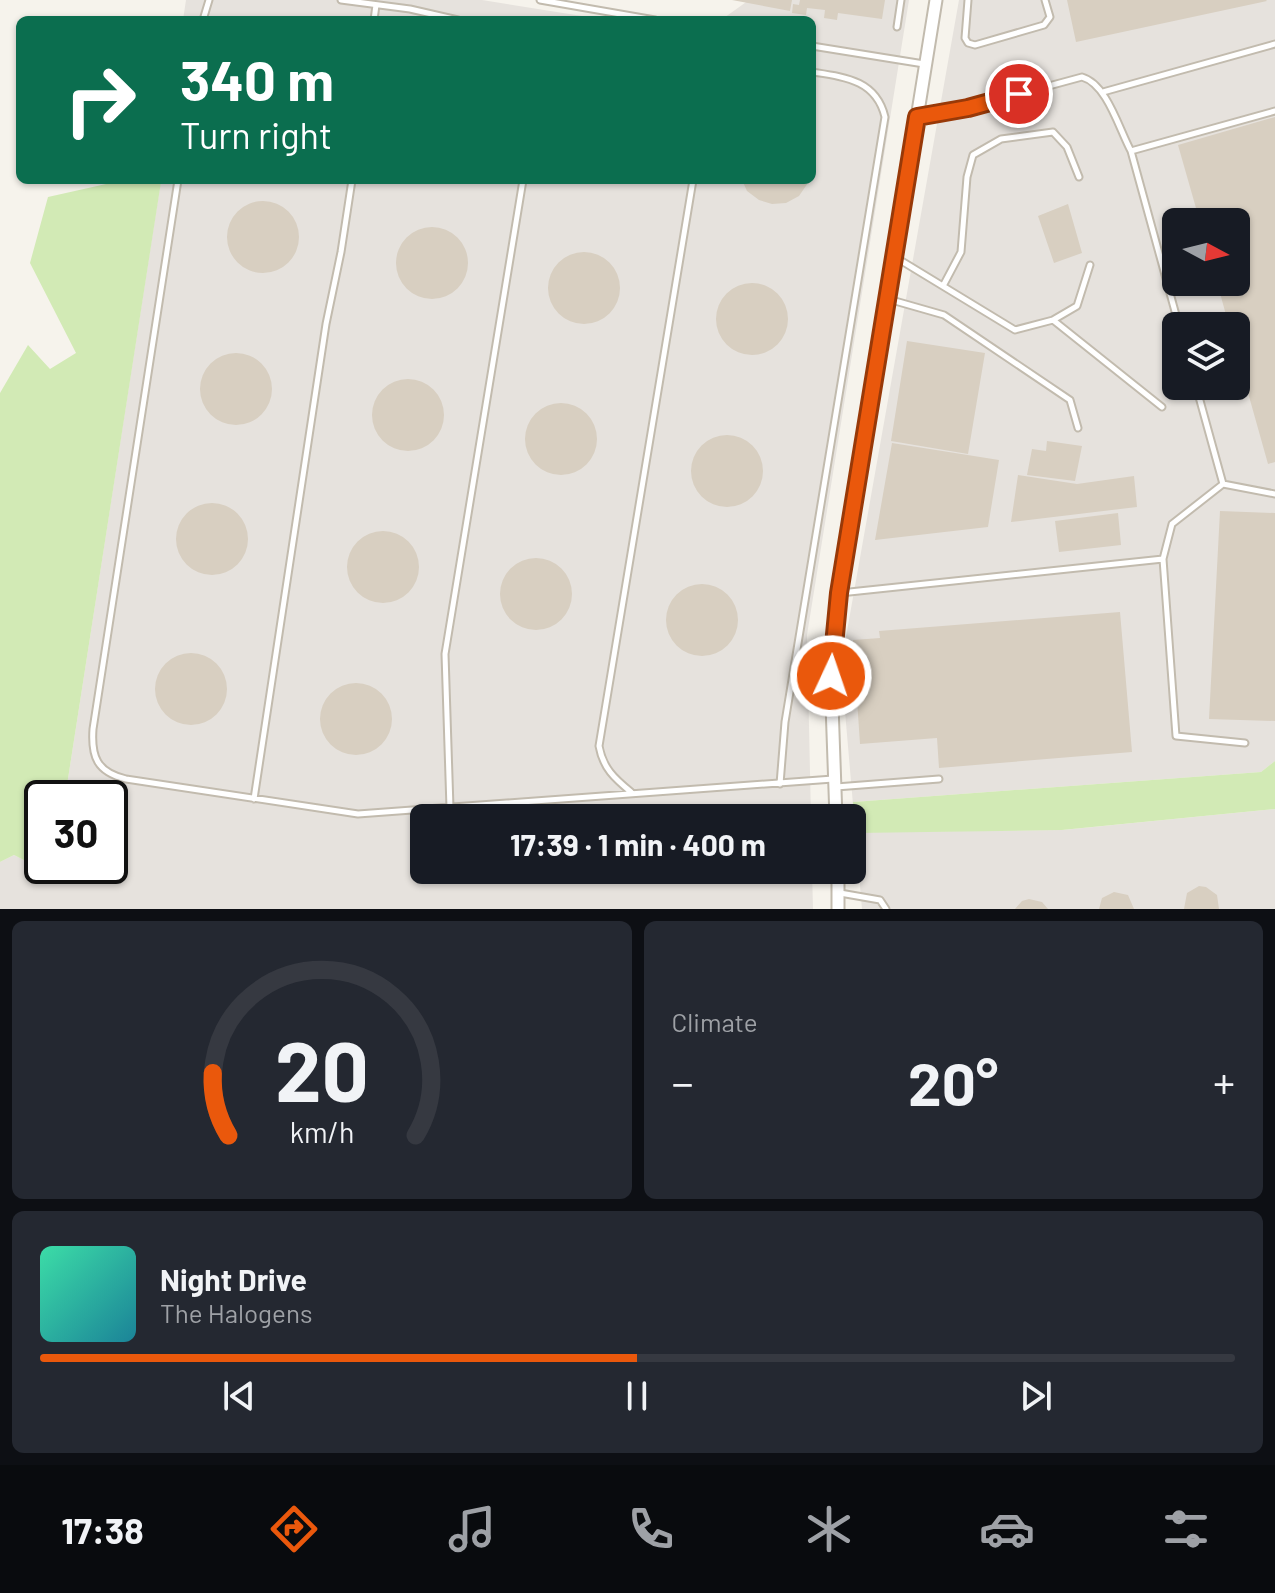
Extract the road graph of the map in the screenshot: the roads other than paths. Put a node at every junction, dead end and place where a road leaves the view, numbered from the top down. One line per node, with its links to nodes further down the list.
1 (341, 0): 7 (lane)
2 (540, 0): 10 (lane)
3 (901, 0): 11 (lane)
4 (936, 0): 14 (street)
5 (968, 0): 6 (lane)
6 (1045, 0)
7 (376, 5): 8 (lane); 9 (lane)
8 (375, 16)
9 (441, 16)
10 (632, 16)
11 (897, 27)
12 (1275, 44): 16 (lane)
13 (816, 47): 14 (lane)
14 (925, 64): 18 (street)
15 (816, 73): 41 (lane)
16 (1103, 92): 18 (lane); 19 (lane)
17 (1275, 111): 19 (lane)
18 (917, 117): 25 (street)
19 (1131, 151): 29 (lane)
20 (1079, 177): 27 (lane)
21 (177, 184): 43 (lane)
22 (351, 184): 43 (lane)
23 (522, 184): 44 (lane)
24 (692, 184): 42 (lane)
25 (894, 257): 27 (lane); 28 (street)
26 (1090, 265): 30 (lane)
27 (943, 286): 30 (lane)
28 (887, 299): 33 (lane); 37 (street)
29 (1175, 312)
30 (1053, 320): 32 (lane)
31 (1200, 400): 34 (lane)
32 (1162, 407)
33 (1078, 428)
34 (1223, 484): 35 (lane); 36 (lane)
35 (1275, 494)
36 (1163, 559): 37 (lane); 38 (lane)
37 (839, 593): 40 (street)
38 (1245, 743)
39 (939, 779): 40 (lane)
40 (835, 783): 41 (lane); 46 (street)
41 (780, 784): 42 (lane)
42 (632, 792): 45 (lane)
43 (254, 799): 47 (lane)
44 (450, 804)
45 (496, 804)
46 (836, 804)
47 (410, 811)
48 (839, 884): 49 (street)
49 (839, 893): 50 (street); 51 (lane)
50 (838, 909)
51 (886, 909)

